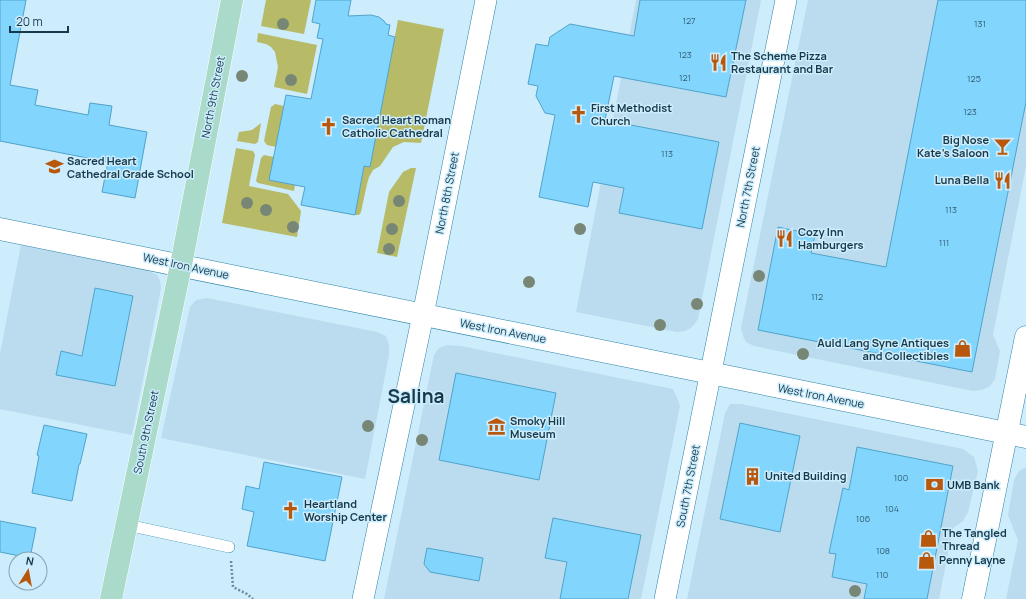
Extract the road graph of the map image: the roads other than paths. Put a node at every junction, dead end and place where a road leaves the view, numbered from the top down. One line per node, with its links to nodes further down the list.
1 (232, 0): 5 (main road, North 9th Street)
2 (486, 0): 6 (street, North 8th Street)
3 (786, 0): 8 (street, North 7th Street)
4 (0, 228): 5 (street, West Iron Avenue)
5 (181, 265): 6 (street, West Iron Avenue); 10 (main road, South 9th Street)
6 (423, 315): 8 (street, West Iron Avenue); 13 (street, North 8th Street)
7 (1026, 337): 9 (street)
8 (711, 373): 9 (street, West Iron Avenue); 14 (street, South 7th Street)
9 (1016, 435): 15 (street)
10 (127, 525): 11 (lane); 12 (main road, South 9th Street)
11 (229, 546)
12 (111, 599)
13 (362, 599)
14 (665, 599)
15 (973, 599)

